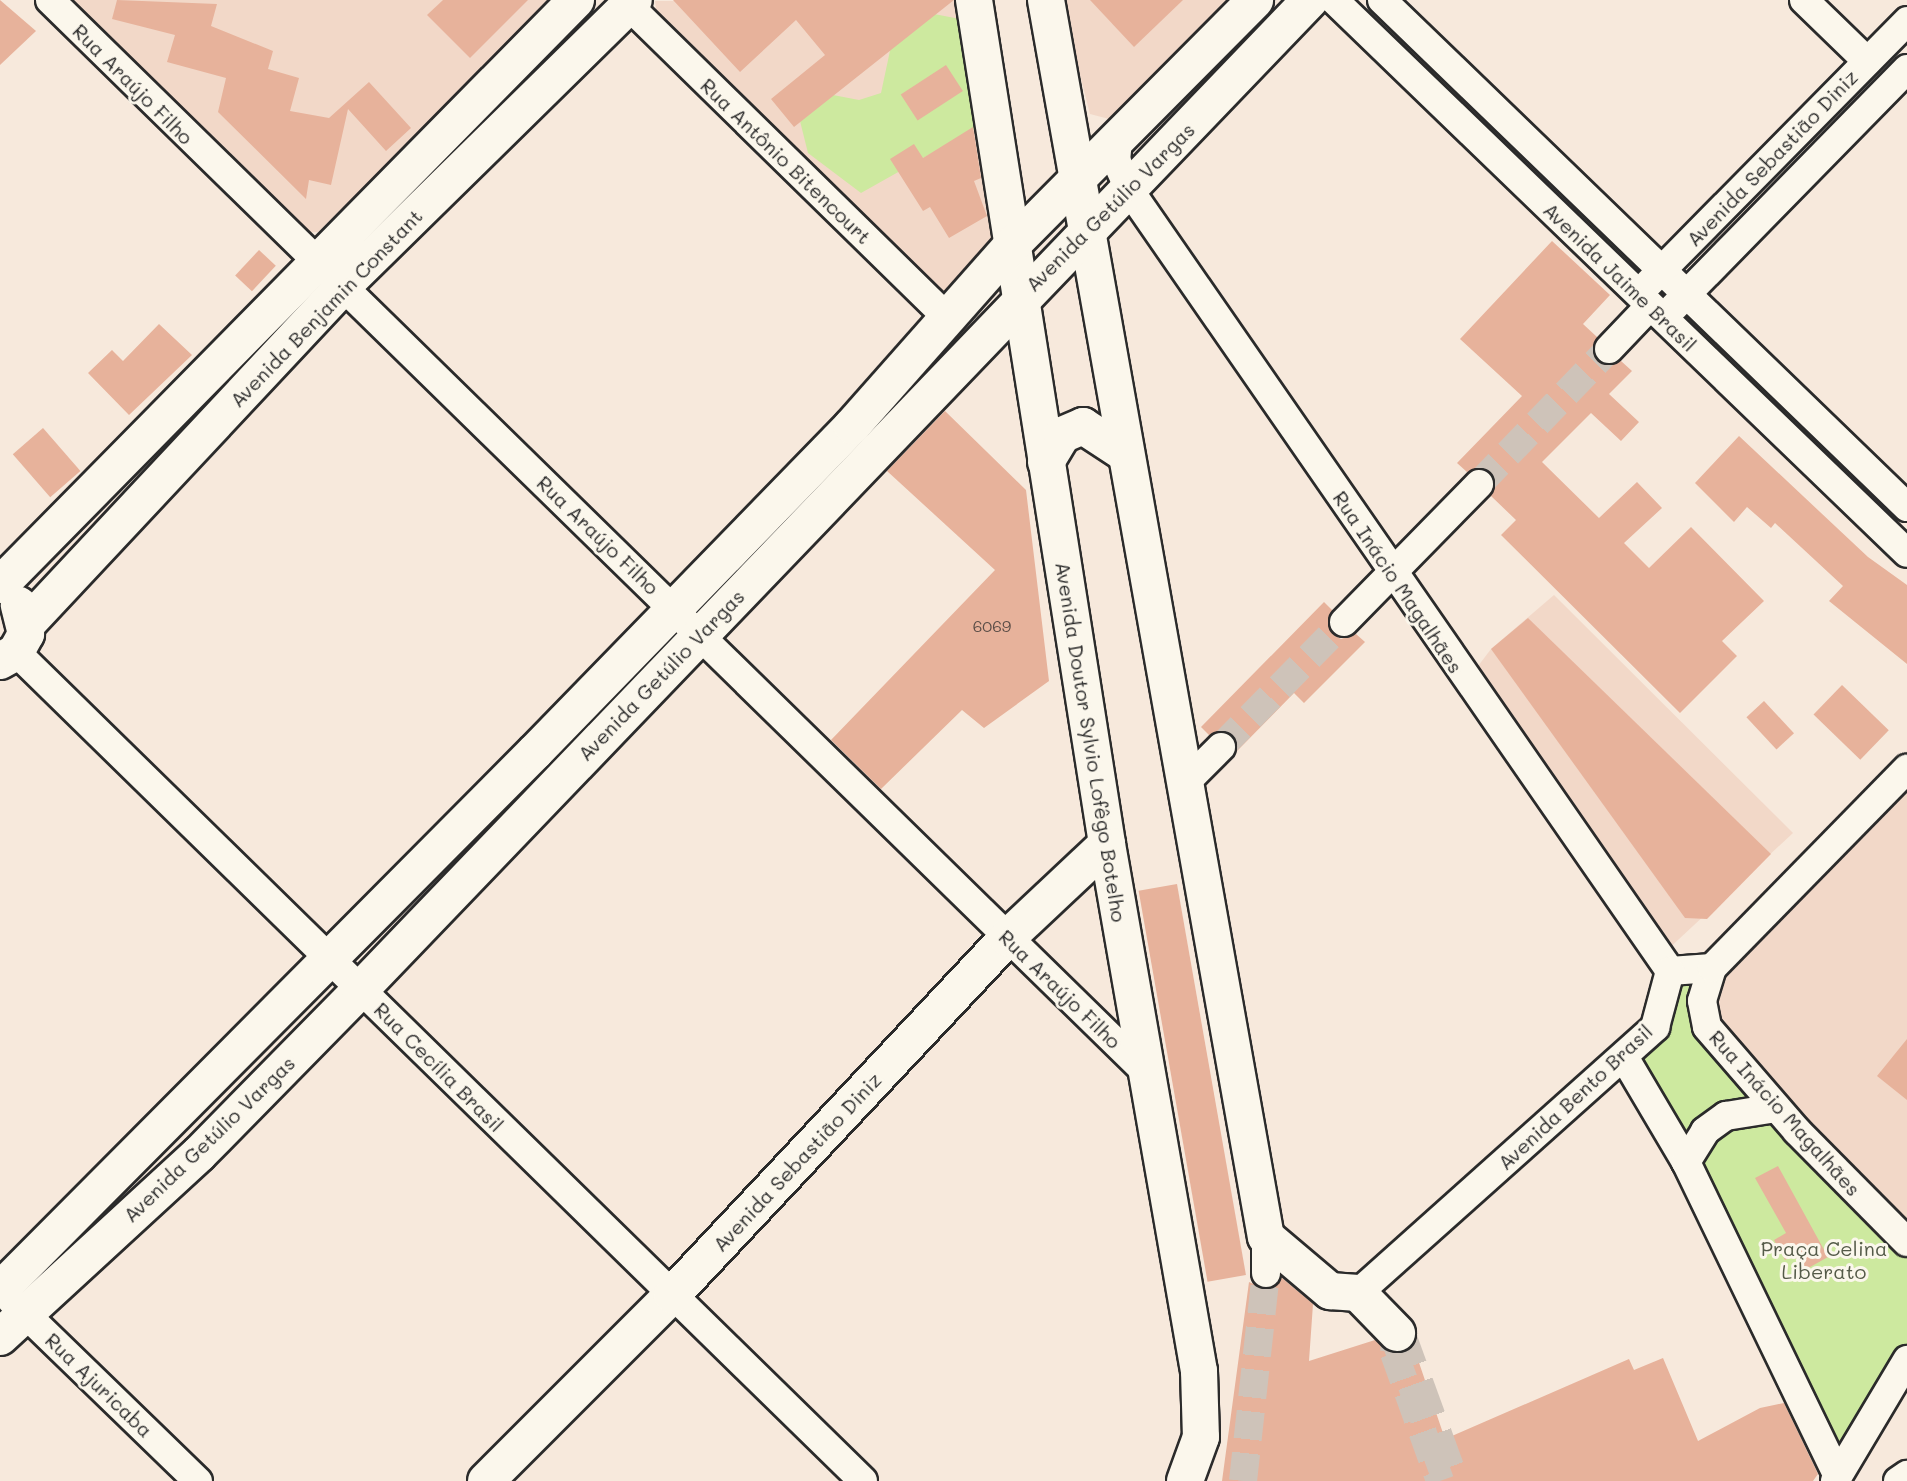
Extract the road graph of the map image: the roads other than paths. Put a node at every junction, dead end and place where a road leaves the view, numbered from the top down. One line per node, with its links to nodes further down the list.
1 (50, 0): 19 (street, Rua Araújo Filho)
2 (576, 0): 19 (main road, Avenida Benjamin Constant)
3 (974, 0): 18 (main road, Avenida Doutor Sylvio Lofêgo Botelho)
4 (1046, 0): 15 (main road)
5 (1255, 0): 14 (main road, Avenida Getúlio Vargas)
6 (1310, 0): 16 (main road, Avenida Getúlio Vargas)
7 (1334, 0): 24 (street, Avenida Jaime Brasil)
8 (1382, 0): 20 (street, Avenida Jaime Brasil)
9 (1804, 0): 12 (street)
10 (631, 3): 21 (main road, Avenida Benjamin Constant); 25 (street, Rua Antônio Bitencourt)
11 (1907, 21): 12 (street, Avenida Sebastião Diniz)
12 (1867, 61): 20 (street, Avenida Sebastião Diniz)
13 (1907, 69): 22 (street, Avenida Sebastião Diniz)
14 (1118, 139): 15 (main road, Avenida Getúlio Vargas); 16 (street, Rua Inácio Magalhães)
15 (1075, 183): 17 (main road); 18 (main road, Avenida Getúlio Vargas)
16 (1130, 191): 17 (main road, Avenida Getúlio Vargas); 32 (street, Rua Inácio Magalhães)
17 (1087, 234): 23 (main road, Avenida Getúlio Vargas); 27 (main road)
18 (1012, 245): 23 (main road, Avenida Doutor Sylvio Lofêgo Botelho); 25 (main road, Avenida Getúlio Vargas)
19 (313, 264): 21 (street, Rua Araújo Filho); 33 (main road, Avenida Benjamin Constant)
20 (1663, 270): 22 (street, Avenida Jaime Brasil); 24 (street, Avenida Sebastião Diniz)
21 (342, 287): 35 (street, Rua Araújo Filho); 38 (main road, Avenida Benjamin Constant)
22 (1688, 293): 24 (street, Avenida Sebastião Diniz); 30 (street, Avenida Jaime Brasil)
23 (1019, 298): 28 (main road, Avenida Doutor Sylvio Lofêgo Botelho); 37 (main road, Avenida Getúlio Vargas)
24 (1649, 306): 26 (street); 31 (street, Avenida Jaime Brasil)
25 (945, 315): 35 (main road, Avenida Getúlio Vargas)
26 (1609, 349)
27 (1126, 454): 28 (main road); 41 (main road)
28 (1046, 462): 42 (main road, Avenida Doutor Sylvio Lofêgo Botelho)
29 (1479, 484): 32 (street)
30 (1907, 507)
31 (1907, 553)
32 (1392, 573): 36 (street); 46 (street, Rua Inácio Magalhães)
33 (0, 585)
34 (0, 591): 38 (main road)
35 (671, 606): 37 (street, Rua Araújo Filho); 44 (main road, Avenida Getúlio Vargas)
36 (1344, 622)
37 (700, 635): 43 (street, Rua Araújo Filho); 47 (main road, Avenida Getúlio Vargas)
38 (14, 646): 44 (street, Rua Cecília Brasil)
39 (1221, 747): 41 (street)
40 (1907, 769): 45 (street)
41 (1185, 783): 54 (main road)
42 (1110, 858): 43 (main road, Avenida Sebastião Diniz); 51 (main road, Avenida Doutor Sylvio Lofêgo Botelho)
43 (1015, 947): 51 (street, Rua Araújo Filho); 58 (main road, Avenida Sebastião Diniz)
44 (330, 957): 47 (street, Rua Cecília Brasil); 59 (main road, Avenida Getúlio Vargas)
45 (1712, 968): 46 (street); 49 (street, Rua Inácio Magalhães)
46 (1670, 971): 48 (street, Avenida Bento Brasil)
47 (360, 990): 58 (street, Rua Cecília Brasil); 59 (main road, Avenida Getúlio Vargas)
48 (1655, 1027): 49 (street); 50 (street, Avenida Bento Brasil)
49 (1707, 1027): 52 (street, Rua Inácio Magalhães)
50 (1624, 1057): 53 (street); 57 (street, Avenida Bento Brasil)
51 (1145, 1071): 68 (main road, Avenida Doutor Sylvio Lofêgo Botelho)
52 (1776, 1108): 53 (street); 55 (street, Rua Inácio Magalhães)
53 (1686, 1162): 63 (street)
54 (1266, 1237): 56 (street); 57 (main road)
55 (1907, 1242)
56 (1266, 1273)
57 (1358, 1293): 60 (main road)
58 (679, 1302): 65 (main road, Avenida Sebastião Diniz); 66 (main road, Avenida Sebastião Diniz); 67 (street, Rua Cecília Brasil)
59 (5, 1304): 64 (street, Rua Ajuricaba)
60 (1397, 1333)
61 (1907, 1360): 63 (street)
62 (1907, 1475): 69 (street)
63 (1836, 1478)
64 (198, 1481)
65 (486, 1481)
66 (515, 1481)
67 (863, 1481)
68 (1185, 1481)
69 (1898, 1481)

